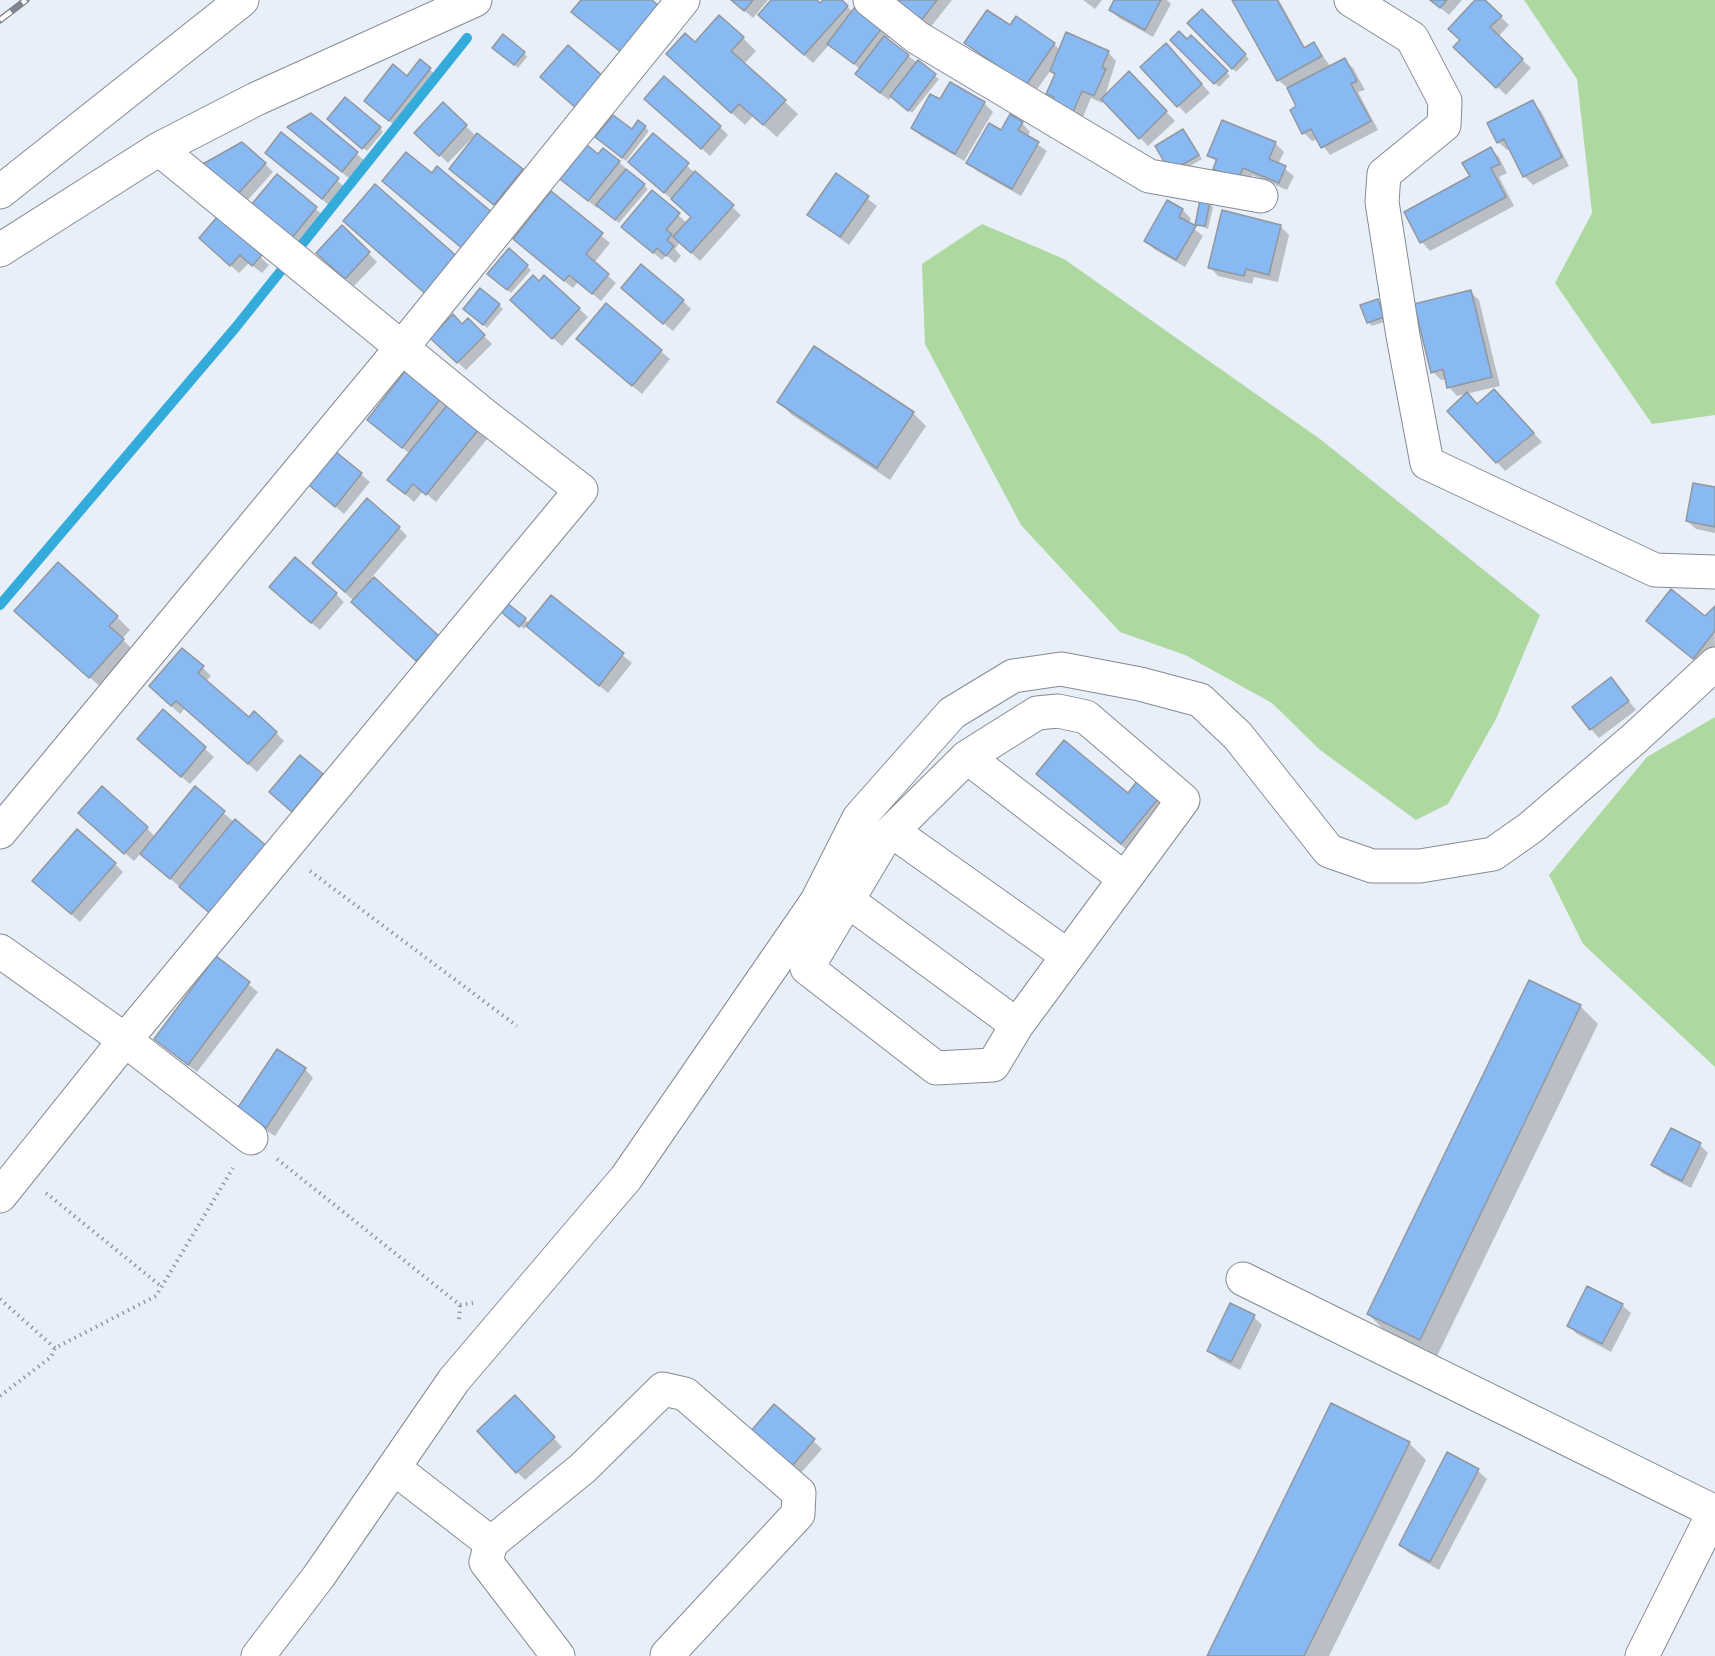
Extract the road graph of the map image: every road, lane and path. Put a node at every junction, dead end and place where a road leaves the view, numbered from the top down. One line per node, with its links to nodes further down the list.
1 (242, 0): 7 (street)
2 (475, 0): 6 (street)
3 (683, 0): 10 (street)
4 (870, 0): 8 (street)
5 (1351, 0): 11 (street)
6 (159, 150): 9 (street); 10 (street)
7 (0, 192)
8 (1261, 196)
9 (0, 250)
10 (403, 346): 15 (street); 16 (street)
11 (1715, 572)
12 (1715, 664): 18 (street)
13 (968, 757): 14 (street); 17 (street); 17 (street)
14 (892, 831): 18 (street); 20 (street)
15 (0, 832)
16 (283, 850): 22 (path); 23 (street)
17 (1125, 879): 20 (street)
18 (837, 892): 21 (street); 21 (street); 32 (street)
19 (0, 951): 23 (street)
20 (1068, 956): 21 (street)
21 (1017, 1024)
22 (517, 1026)
23 (125, 1040): 24 (street); 25 (street)
24 (250, 1138): 27 (path); 29 (path)
25 (10, 1184): 27 (path)
26 (1243, 1279): 33 (street)
27 (162, 1287): 30 (path)
28 (0, 1299): 30 (path)
29 (460, 1305)
30 (55, 1348): 31 (path)
31 (0, 1396)
32 (394, 1468): 34 (street); 35 (street)
33 (1714, 1512): 38 (street)
34 (491, 1543): 36 (street); 37 (street)
35 (258, 1656)
36 (558, 1656)
37 (667, 1656)
38 (1642, 1656)

